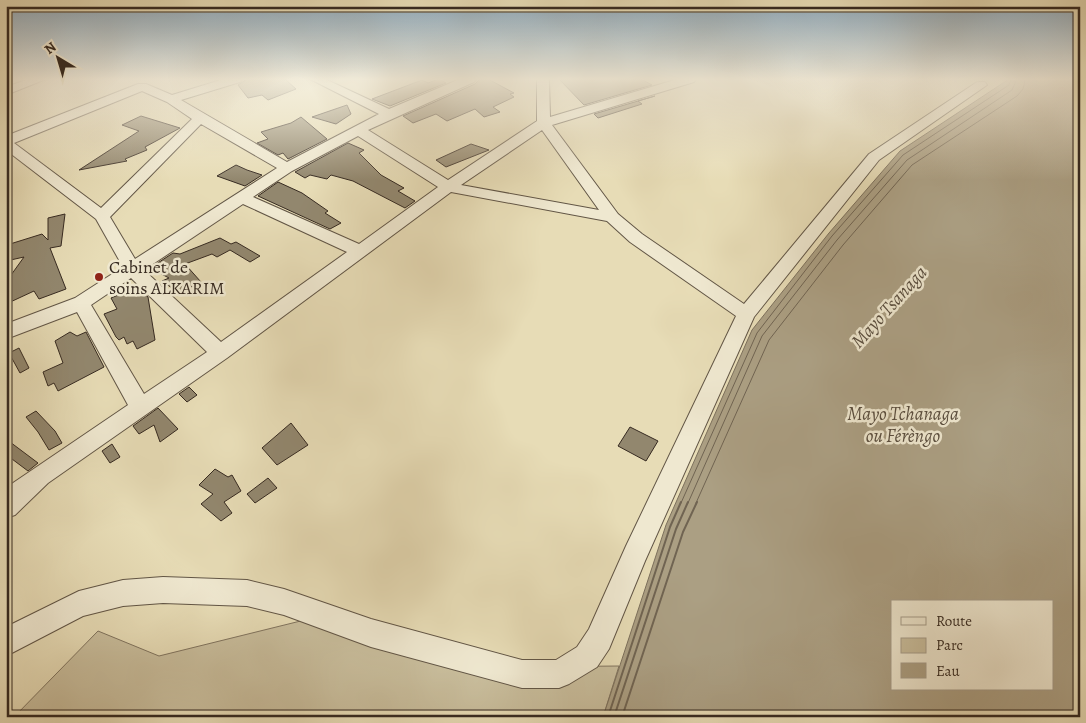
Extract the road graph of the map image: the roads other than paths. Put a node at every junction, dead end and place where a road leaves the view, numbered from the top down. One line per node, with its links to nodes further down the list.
1 (78, 113): 11 (street)
2 (192, 113): 8 (street)
3 (392, 113): 7 (street)
4 (544, 113): 9 (street)
5 (576, 113): 9 (street)
6 (936, 113): 20 (street)
7 (389, 114): 10 (street)
8 (200, 118): 12 (street); 15 (street)
9 (544, 123): 13 (street); 16 (street)
10 (358, 130): 12 (street); 13 (street)
11 (6, 142): 15 (street)
12 (287, 168): 14 (street)
13 (448, 187): 16 (street); 17 (street)
14 (242, 198): 17 (street); 18 (street)
15 (102, 216): 18 (street)
16 (612, 217): 20 (street)
17 (360, 250): 22 (street)
18 (132, 270): 19 (street); 22 (street)
19 (81, 302): 21 (street); 23 (street)
20 (746, 314): 25 (street)
21 (6, 332)
22 (220, 353): 23 (street)
23 (140, 407): 24 (street)
24 (6, 507)
25 (6, 642)

